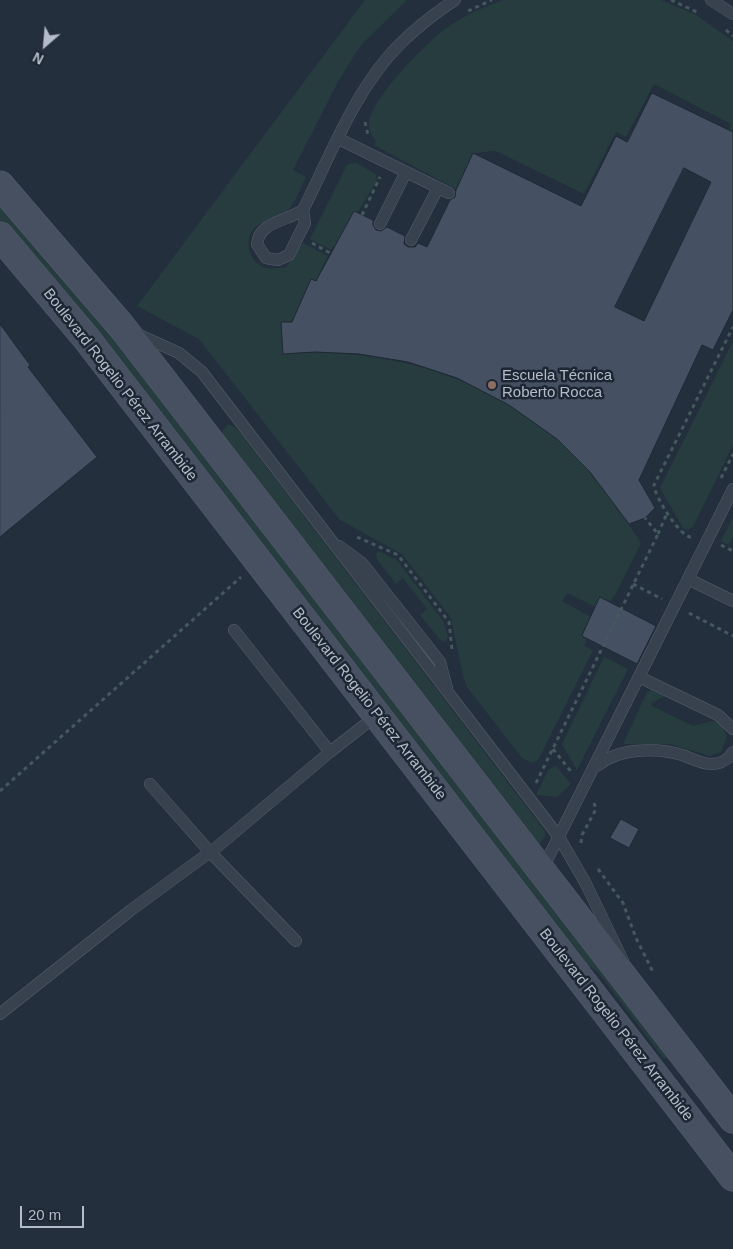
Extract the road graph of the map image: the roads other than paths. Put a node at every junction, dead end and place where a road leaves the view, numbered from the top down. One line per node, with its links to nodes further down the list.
1 (455, 0): 4 (lane)
2 (711, 0): 3 (lane)
3 (733, 14)
4 (339, 139): 5 (lane); 7 (lane)
5 (406, 172): 8 (lane); 10 (lane)
6 (0, 185): 11 (main road)
7 (303, 210): 7 (lane)
8 (380, 224)
9 (0, 236): 17 (main road, Boulevard Rogelio Pérez Arrambide)
10 (412, 240)
11 (122, 327): 23 (lane); 25 (main road)
12 (733, 489): 13 (lane)
13 (688, 579): 14 (lane); 16 (lane)
14 (733, 601)
15 (234, 630): 19 (lane)
16 (639, 677): 18 (lane); 21 (lane)
17 (377, 715): 19 (lane); 27 (main road, Boulevard Rogelio Pérez Arrambide)
18 (733, 728)
19 (330, 752): 24 (lane)
20 (733, 752): 21 (lane)
21 (595, 767): 23 (lane)
22 (150, 784): 24 (lane)
23 (559, 837): 25 (lane); 28 (lane)
24 (210, 852): 26 (lane); 29 (lane)
25 (541, 872): 28 (main road)
26 (296, 941)
27 (566, 960): 30 (main road); 31 (main road, Boulevard Rogelio Pérez Arrambide)
28 (638, 997): 30 (main road)
29 (0, 1014)
30 (691, 1064): 32 (main road)
31 (682, 1110): 33 (main road); 34 (main road, Boulevard Rogelio Pérez Arrambide)
32 (733, 1119)
33 (733, 1141)
34 (733, 1177)

